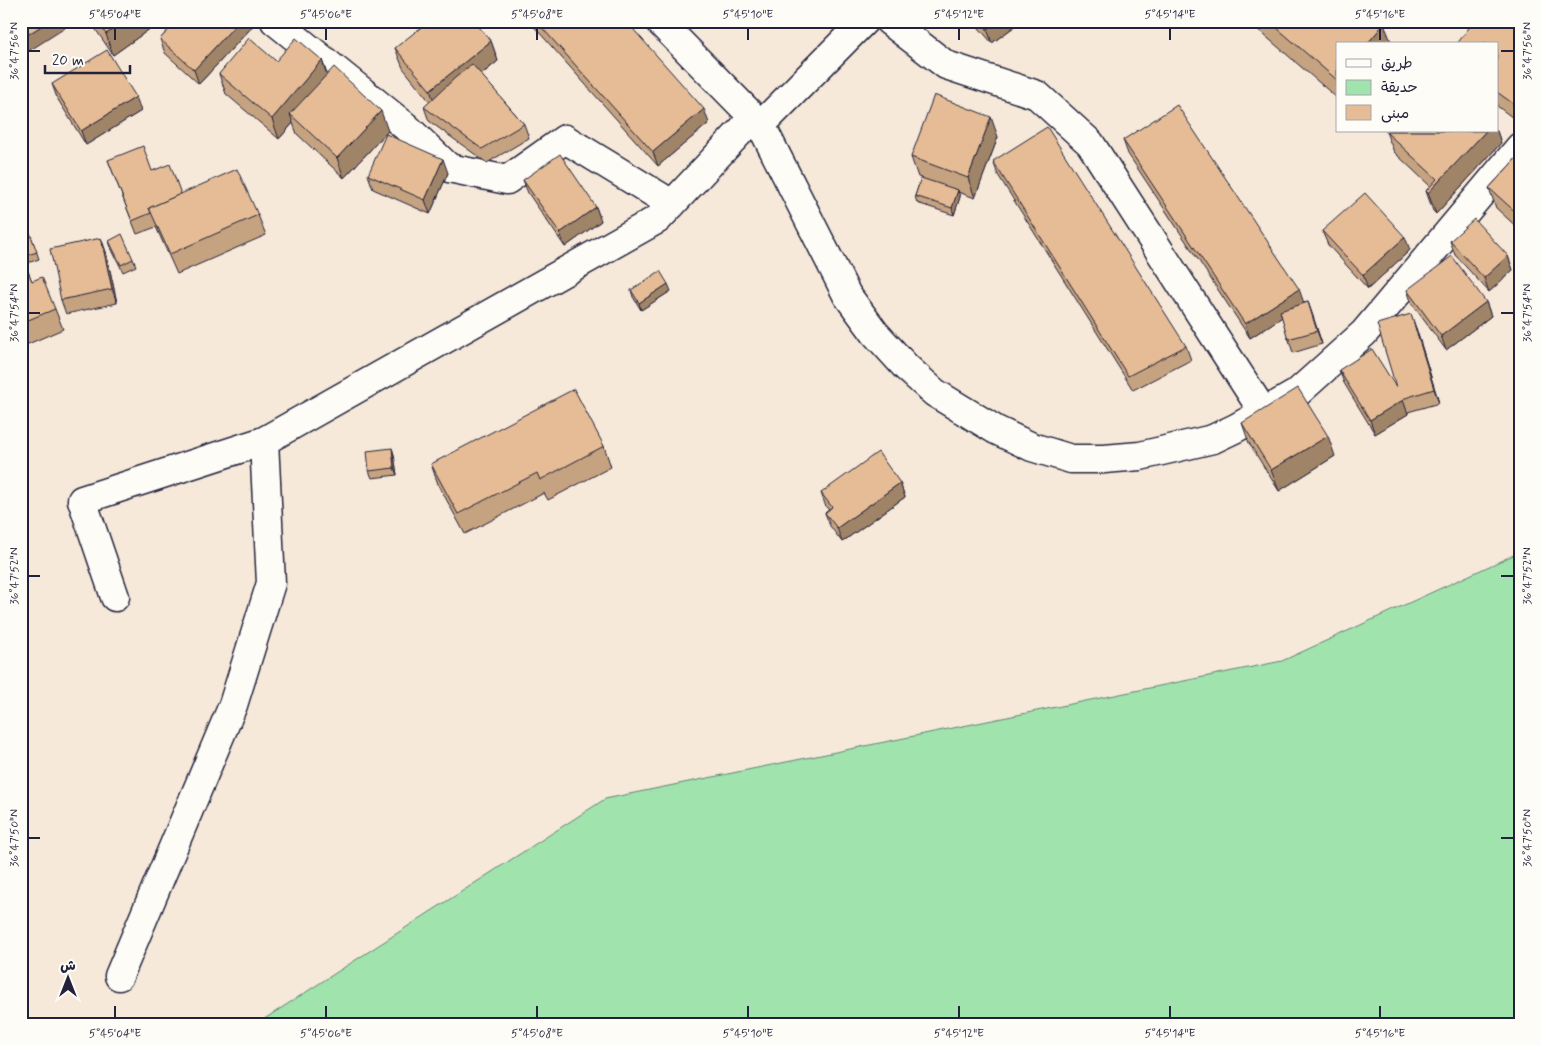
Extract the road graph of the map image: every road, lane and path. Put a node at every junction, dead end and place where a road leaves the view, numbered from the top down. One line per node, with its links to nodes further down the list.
1 (276, 21): 7 (street)
2 (659, 21): 5 (street)
3 (864, 21): 5 (street)
4 (889, 21): 8 (street)
5 (757, 122): 7 (street); 8 (street)
6 (1520, 147): 8 (street)
7 (672, 204): 9 (street)
8 (1264, 413)
9 (264, 441): 10 (street); 11 (street)
10 (115, 597)
11 (119, 976)

